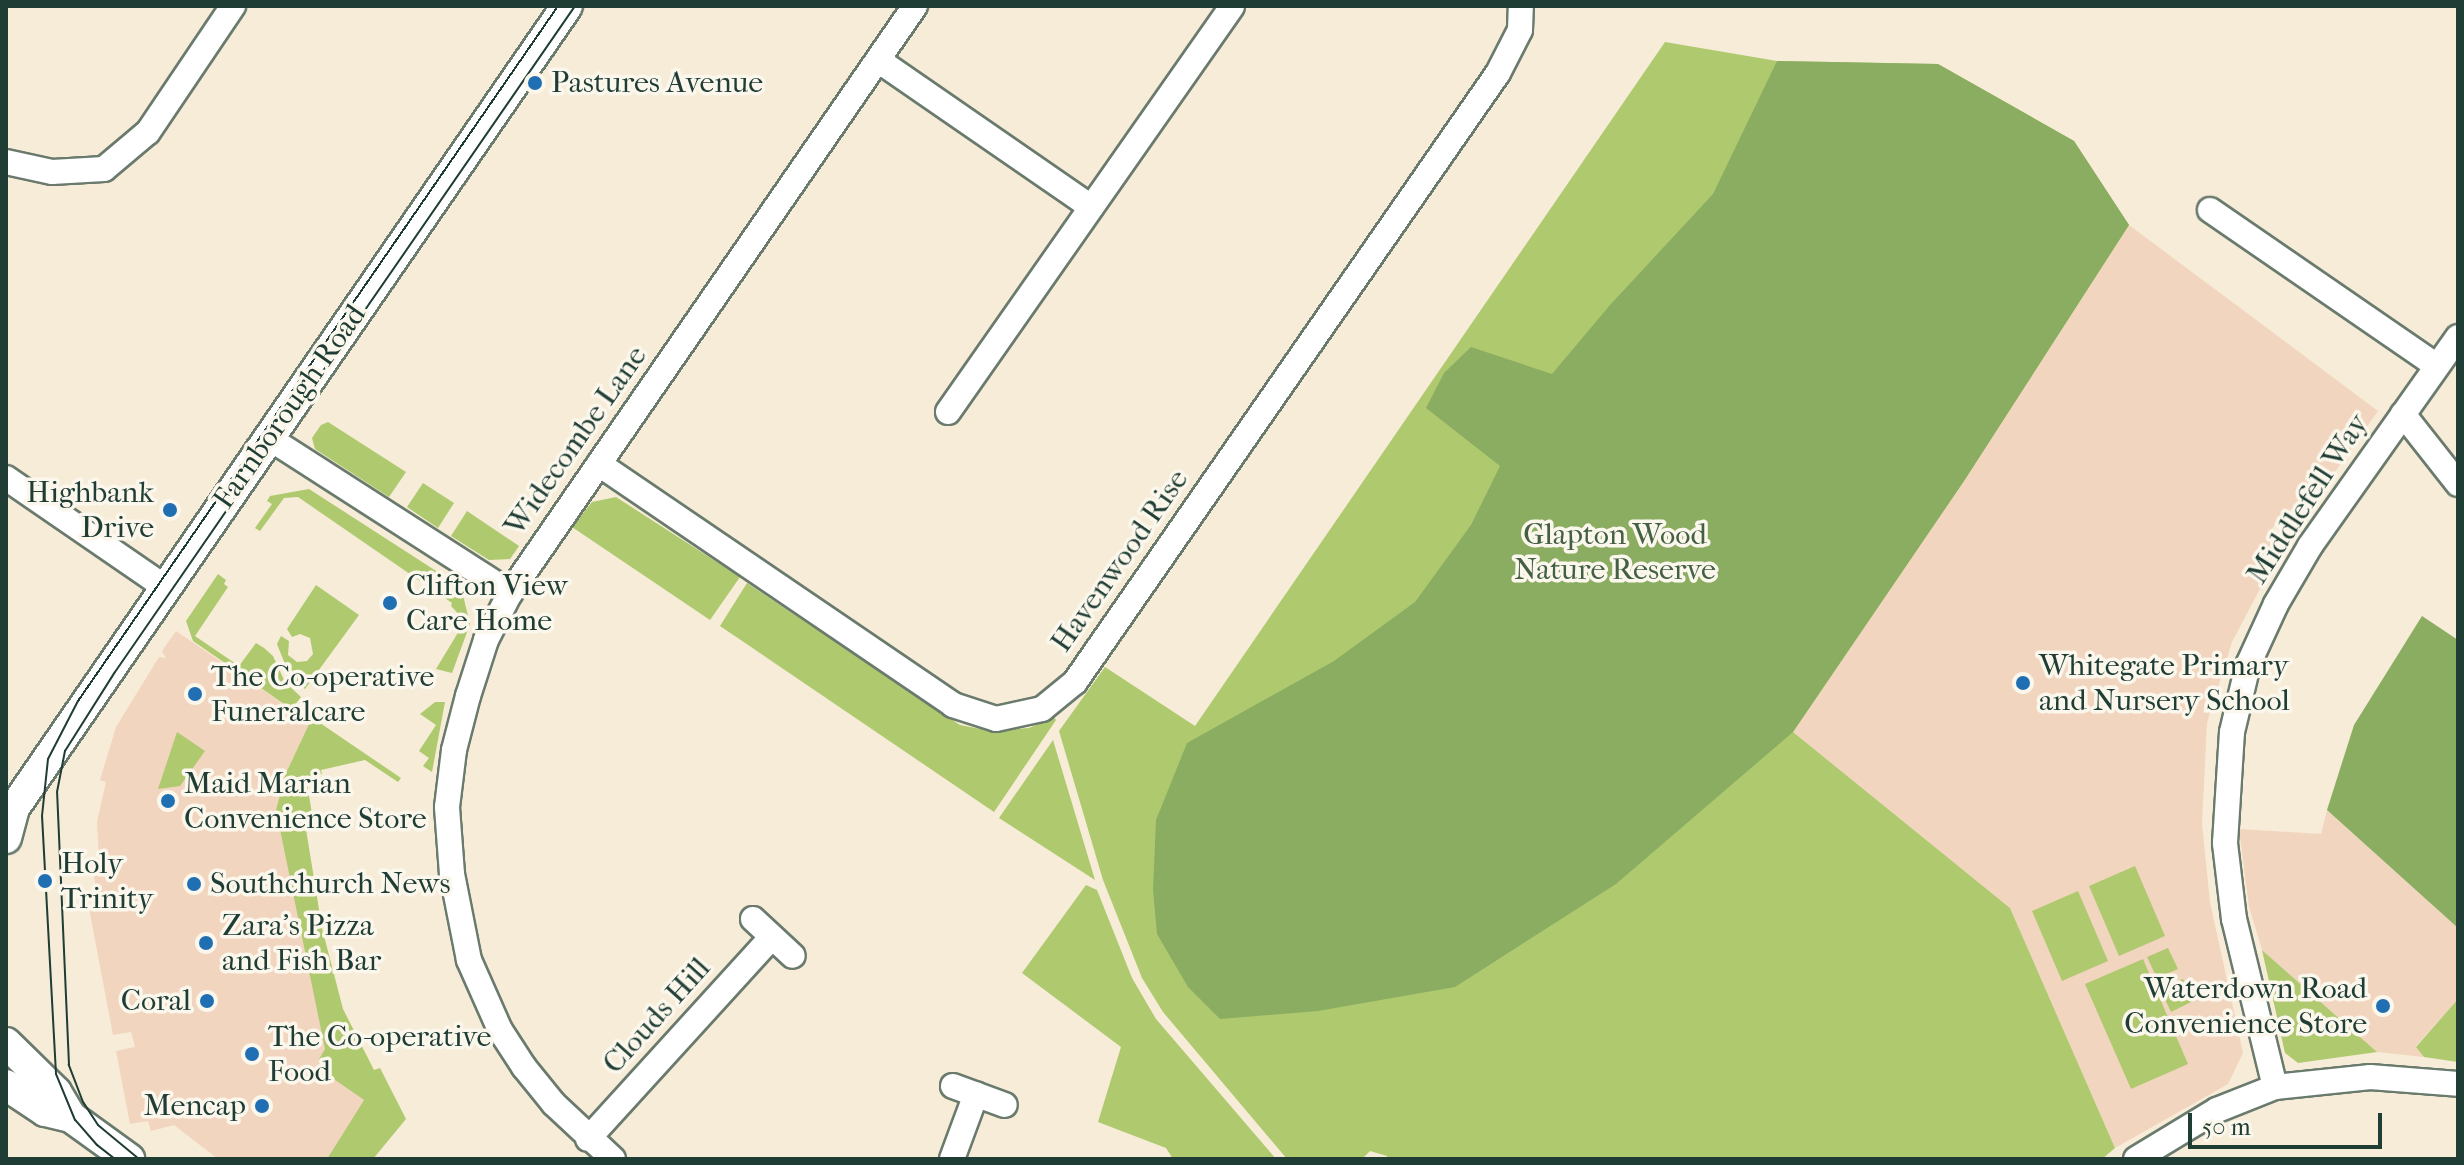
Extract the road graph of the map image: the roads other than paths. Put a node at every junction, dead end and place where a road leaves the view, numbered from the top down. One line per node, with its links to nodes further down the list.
1 (233, 6): 7 (street)
2 (567, 6): 14 (street, Farnborough Road)
3 (915, 6): 6 (street, Widecombe Lane)
4 (1232, 6): 9 (street)
5 (1521, 6): 15 (street, Havenwood Rise)
6 (878, 60): 9 (street); 15 (street, Widecombe Lane)
7 (6, 162)
8 (2244, 204): 11 (street)
9 (1091, 207): 12 (street)
10 (2458, 337): 11 (street, Middlefell Way)
11 (2437, 366): 13 (street, Middlefell Way)
12 (948, 412)
13 (2403, 414): 17 (street); 28 (street, Middlefell Way)
14 (269, 438): 18 (street, Farnborough Road); 19 (street)
15 (599, 464): 19 (street, Widecombe Lane)
16 (6, 478): 18 (street)
17 (2458, 484)
18 (166, 588): 20 (street, Farnborough Road)
19 (510, 593): 31 (street, Widecombe Lane)
20 (10, 810): 21 (street, Farnborough Road)
21 (6, 838)
22 (753, 919): 23 (street)
23 (772, 937): 24 (street); 31 (street, Clouds Hill)
24 (793, 956)
25 (6, 1043): 30 (street)
26 (2458, 1084): 28 (street)
27 (6, 1085): 30 (street)
28 (2275, 1087): 35 (street)
29 (1005, 1105): 34 (street)
30 (71, 1117): 32 (street)
31 (588, 1139): 33 (street, Widecombe Lane)
32 (129, 1159)
33 (613, 1159)
34 (952, 1159)
35 (2136, 1159)

